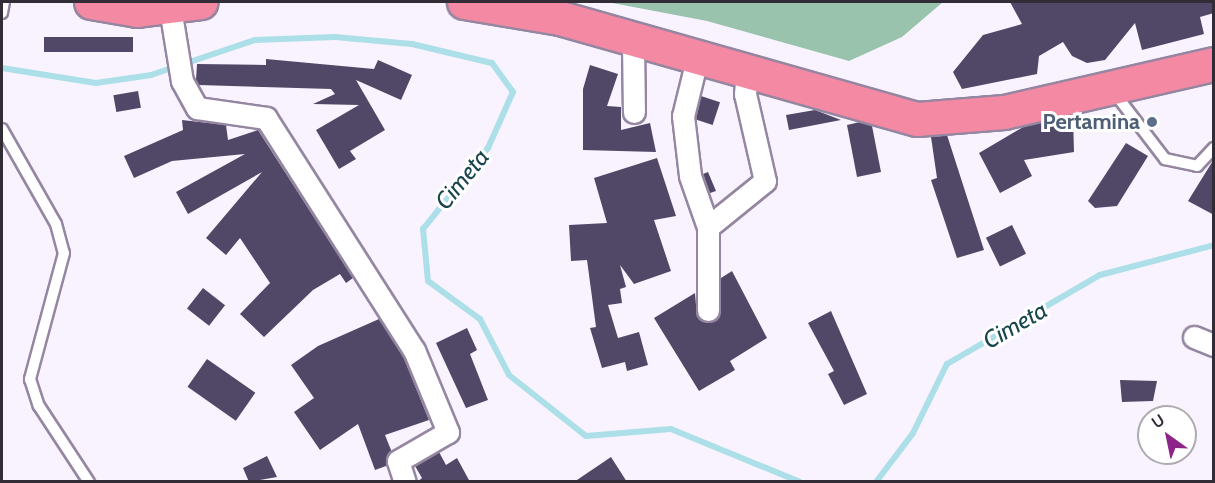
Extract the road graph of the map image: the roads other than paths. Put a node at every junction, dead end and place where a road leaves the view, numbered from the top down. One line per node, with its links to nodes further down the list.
1 (4, 2): 6 (lane)
2 (91, 2): 5 (highway)
3 (201, 2): 5 (highway)
4 (464, 2): 7 (highway)
5 (170, 8): 18 (street)
6 (2, 13)
7 (633, 43): 8 (highway); 12 (street)
8 (698, 55): 10 (highway); 15 (street)
9 (1214, 64): 11 (highway)
10 (747, 70): 11 (highway); 15 (street)
11 (1113, 91): 14 (lane)
12 (634, 112)
13 (2, 129): 17 (lane)
14 (1214, 148)
15 (708, 227): 16 (street)
16 (708, 310)
17 (89, 482)
18 (405, 482)

